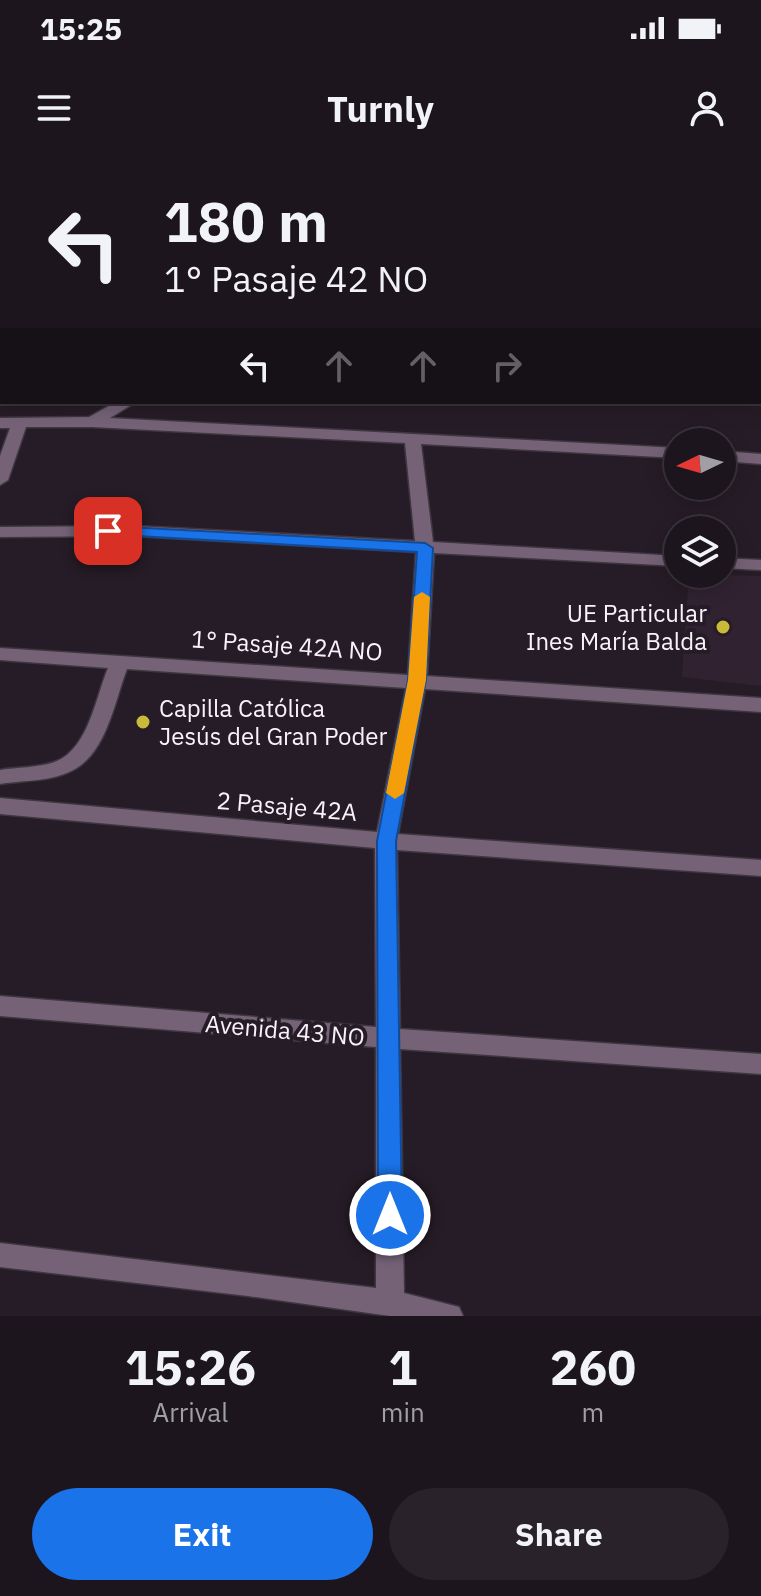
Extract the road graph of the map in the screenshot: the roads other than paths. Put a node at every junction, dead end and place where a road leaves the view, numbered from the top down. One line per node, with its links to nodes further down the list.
1 (124, 404): 2 (street)
2 (92, 422): 4 (street); 5 (street)
3 (0, 423): 4 (street)
4 (19, 424): 9 (street)
5 (412, 437): 6 (street); 11 (street)
6 (664, 452)
7 (736, 457): 8 (street)
8 (761, 459)
9 (0, 480)
10 (0, 532): 11 (street)
11 (425, 548): 12 (street); 17 (street)
12 (664, 560)
13 (736, 564): 14 (street)
14 (761, 565)
15 (0, 654): 16 (street, 1° Pasaje 42A NO)
16 (121, 660): 17 (street, 1° Pasaje 42A NO); 19 (street)
17 (417, 680): 18 (street, 1° Pasaje 42A NO); 21 (street)
18 (761, 705)
19 (0, 777)
20 (0, 806): 21 (street, 2 Pasaje 42A)
21 (386, 841): 22 (street, 2 Pasaje 42A); 24 (street)
22 (761, 868)
23 (0, 1006): 24 (street, Avenida 43 NO)
24 (389, 1038): 25 (street, Avenida 43 NO); 27 (street)
25 (761, 1064)
26 (0, 1255): 27 (street)
27 (390, 1303): 28 (street)
28 (435, 1314)

